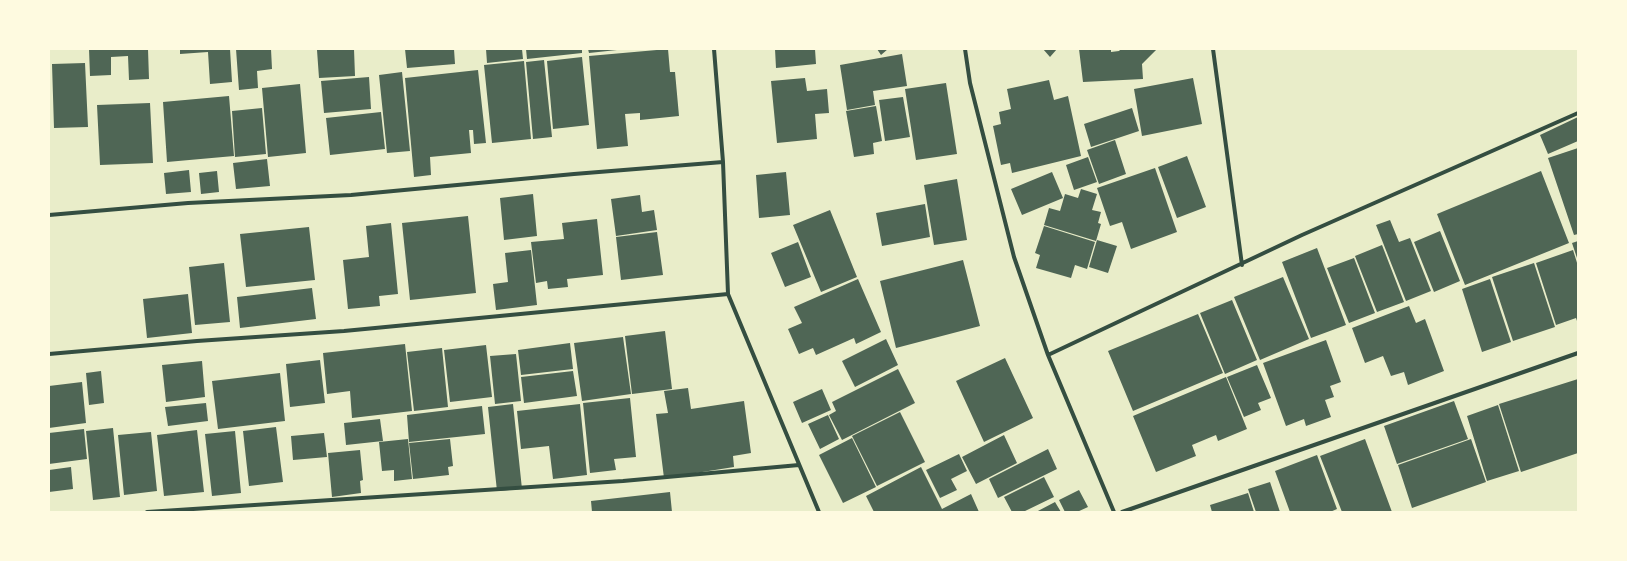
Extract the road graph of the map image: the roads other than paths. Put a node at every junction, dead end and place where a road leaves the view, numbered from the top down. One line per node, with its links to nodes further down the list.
1 (714, 49): 5 (street)
2 (965, 49): 11 (street)
3 (1213, 49): 7 (street)
4 (1578, 113): 7 (street)
5 (724, 162): 6 (street); 8 (street)
6 (49, 215)
7 (1242, 264): 11 (street)
8 (728, 294): 10 (street); 12 (street)
9 (1578, 353): 16 (street)
10 (49, 354)
11 (1048, 354): 15 (street)
12 (799, 465): 13 (street); 14 (street)
13 (147, 512)
14 (819, 512)
15 (1114, 512)
16 (1122, 512)

